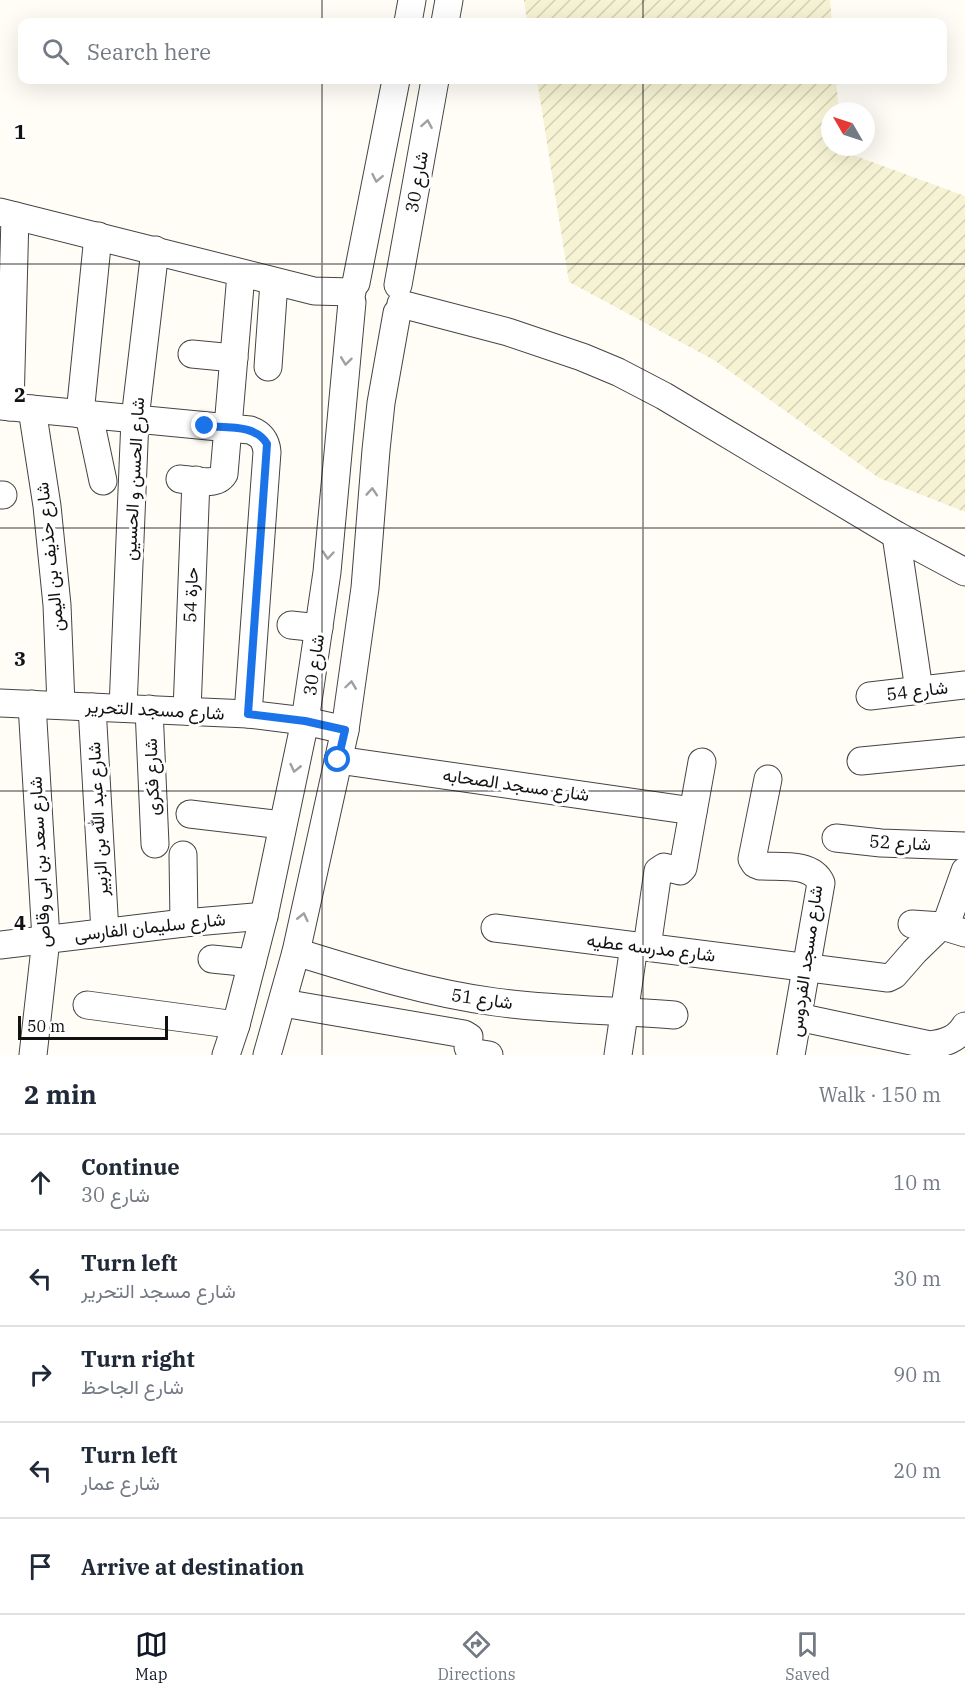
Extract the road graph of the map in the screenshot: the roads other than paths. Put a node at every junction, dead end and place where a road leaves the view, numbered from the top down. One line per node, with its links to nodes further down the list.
1 (412, 0): 3 (street)
2 (449, 0): 4 (street)
3 (409, 18)
4 (446, 18)
5 (395, 84): 12 (street, شارع 30, one-way to 12)
6 (434, 84): 13 (street, شارع 30, one-way to 6)
7 (8, 214): 8 (street); 17 (street, شارع حذيف بن اليمن)
8 (98, 236): 9 (street); 18 (street)
9 (155, 250): 10 (street); 19 (street, شارع الحسن و الحسين)
10 (241, 274): 11 (street); 15 (street)
11 (274, 282): 12 (street); 16 (street)
12 (353, 293): 13 (street); 13 (street); 25 (street, شارع 30, one-way to 25)
13 (399, 300): 22 (street); 37 (street, شارع 30, one-way to 13)
14 (192, 354): 15 (street)
15 (234, 358): 20 (street)
16 (268, 367)
17 (14, 408): 18 (street); 31 (street, شارع حذيف بن اليمن)
18 (85, 414): 19 (street); 21 (street)
19 (135, 419): 20 (street); 33 (street, شارع الحسن و الحسين)
20 (239, 429): 34 (street, حارة 54); 35 (street)
21 (103, 481)
22 (896, 535): 23 (street); 27 (street)
23 (965, 572)
24 (291, 625): 25 (street)
25 (319, 628): 36 (street, شارع 30)
26 (965, 685): 27 (street, شارع 54)
27 (919, 690): 28 (street, شارع 54)
28 (870, 696)
29 (0, 703): 30 (street, شارع مسجد التحرير)
30 (32, 704): 31 (street, شارع مسجد التحرير); 57 (street, شارع سعد بن ابى وقاص)
31 (61, 705): 32 (street, شارع مسجد التحرير)
32 (92, 707): 33 (street, شارع مسجد التحرير); 56 (street, شارع عبد الله بن الزبير)
33 (136, 709): 34 (street, شارع مسجد التحرير); 47 (street, شارع فكرى)
34 (187, 711): 35 (street, شارع مسجد التحرير)
35 (248, 714): 36 (street, شارع مسجد التحرير)
36 (305, 721): 37 (street, شارع مسجد التحرير); 45 (street, شارع 30, one-way to 45)
37 (345, 730): 39 (street, شارع 30)
38 (965, 751): 40 (street)
39 (338, 760): 43 (street, شارع مسجد الصحابه); 60 (street, شارع 30, one-way to 39)
40 (861, 761)
41 (702, 762): 43 (street)
42 (768, 779): 63 (street, شارع مسجد الفردوس)
43 (693, 811): 59 (street)
44 (190, 814): 45 (street)
45 (282, 825): 51 (street, شارع 30)
46 (836, 838): 48 (street, شارع 52)
47 (155, 844)
48 (965, 846)
49 (183, 855): 52 (street)
50 (965, 871): 55 (street)
51 (264, 916): 52 (street, شارع سليمان الفارسى); 62 (street, شارع 30)
52 (184, 923): 56 (street, شارع سليمان الفارسى)
53 (912, 924): 55 (street)
54 (495, 928): 59 (street, شارع مدرسه عطيه)
55 (954, 929): 63 (street, شارع مدرسه عطيه)
56 (105, 932): 57 (street, شارع سليمان الفارسى)
57 (46, 939): 58 (street, شارع سليمان الفارسى); 71 (street, شارع سعد بن ابى وقاص)
58 (0, 945)
59 (640, 946): 63 (street, شارع مدرسه عطيه); 66 (street)
60 (296, 952): 64 (street, شارع 30); 66 (street, شارع 51)
61 (212, 959): 62 (street)
62 (252, 963): 69 (street, شارع 30)
63 (807, 968): 68 (street, شارع مسجد الفردوس)
64 (283, 1003): 73 (street, شارع 30); 74 (street)
65 (87, 1005): 69 (street)
66 (624, 1010): 67 (street, شارع 51); 75 (street)
67 (674, 1015)
68 (798, 1017): 70 (street); 76 (street, شارع مسجد الفردوس)
69 (236, 1024): 72 (street, شارع 30)
70 (965, 1026)
71 (33, 1055)
72 (226, 1055)
73 (267, 1055)
74 (489, 1055)
75 (618, 1055)
76 (791, 1055)

